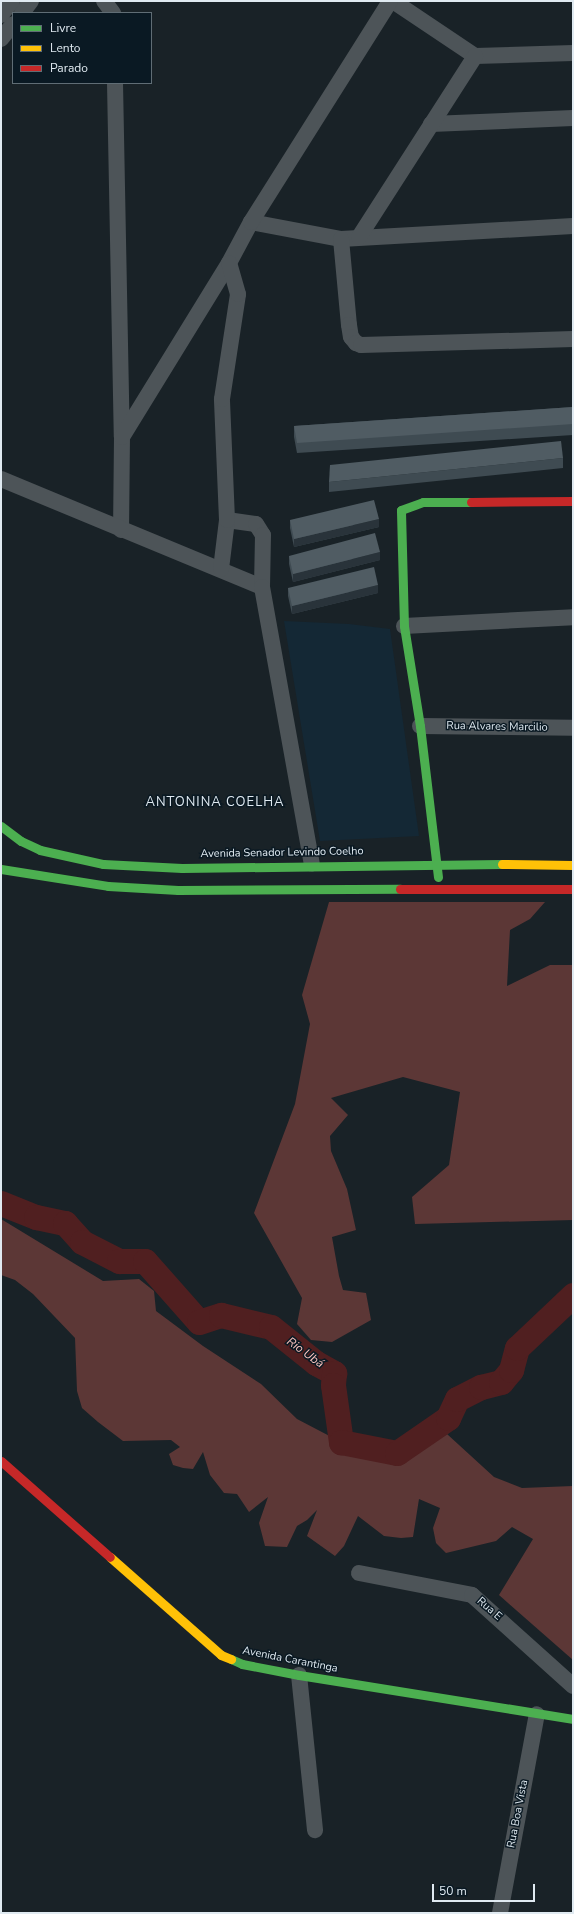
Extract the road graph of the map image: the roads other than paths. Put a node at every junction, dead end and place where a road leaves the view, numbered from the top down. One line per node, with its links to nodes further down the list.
1 (12, 1): 7 (street)
2 (31, 1): 5 (street)
3 (104, 1): 6 (street)
4 (391, 1): 11 (street); 15 (street)
5 (23, 12)
6 (112, 12)
7 (1, 15)
8 (12, 25): 9 (street)
9 (1, 39)
10 (573, 53): 11 (street)
11 (475, 56): 14 (street)
12 (115, 84): 21 (street)
13 (573, 118): 14 (street)
14 (432, 124): 17 (street)
15 (251, 222): 18 (street); 19 (street)
16 (573, 226): 17 (street)
17 (358, 237): 18 (street)
18 (341, 239): 20 (street)
19 (229, 263): 21 (street); 24 (street)
20 (573, 339)
21 (122, 437): 25 (street)
22 (1, 479): 25 (street)
23 (573, 500): 29 (street)
24 (227, 520): 26 (street); 27 (street)
25 (121, 530): 26 (street)
26 (221, 568): 27 (street)
27 (262, 587): 35 (street)
28 (573, 617): 29 (street)
29 (404, 626): 30 (street)
30 (420, 726): 31 (street, Rua Alvares Marcilio); 34 (street)
31 (573, 728)
32 (1, 826): 33 (street, Avenida Senador Levindo Coelho)
33 (21, 841): 35 (street, Avenida Senador Levindo Coelho); 37 (street)
34 (436, 863): 35 (street, Avenida Senador Levindo Coelho); 36 (street, Avenida Senador Levindo Coelho); 38 (street)
35 (312, 864)
36 (573, 866)
37 (6, 873): 38 (street)
38 (440, 888): 39 (street)
39 (573, 889)
40 (1, 1461): 42 (street, Avenida Carantinga)
41 (359, 1573): 43 (street, Rua E)
42 (299, 1675): 44 (street, Avenida Carantinga); 46 (street)
43 (573, 1686)
44 (537, 1714): 45 (street, Avenida Carantinga); 47 (street, Rua Boa Vista)
45 (573, 1719)
46 (315, 1830)
47 (500, 1913)

